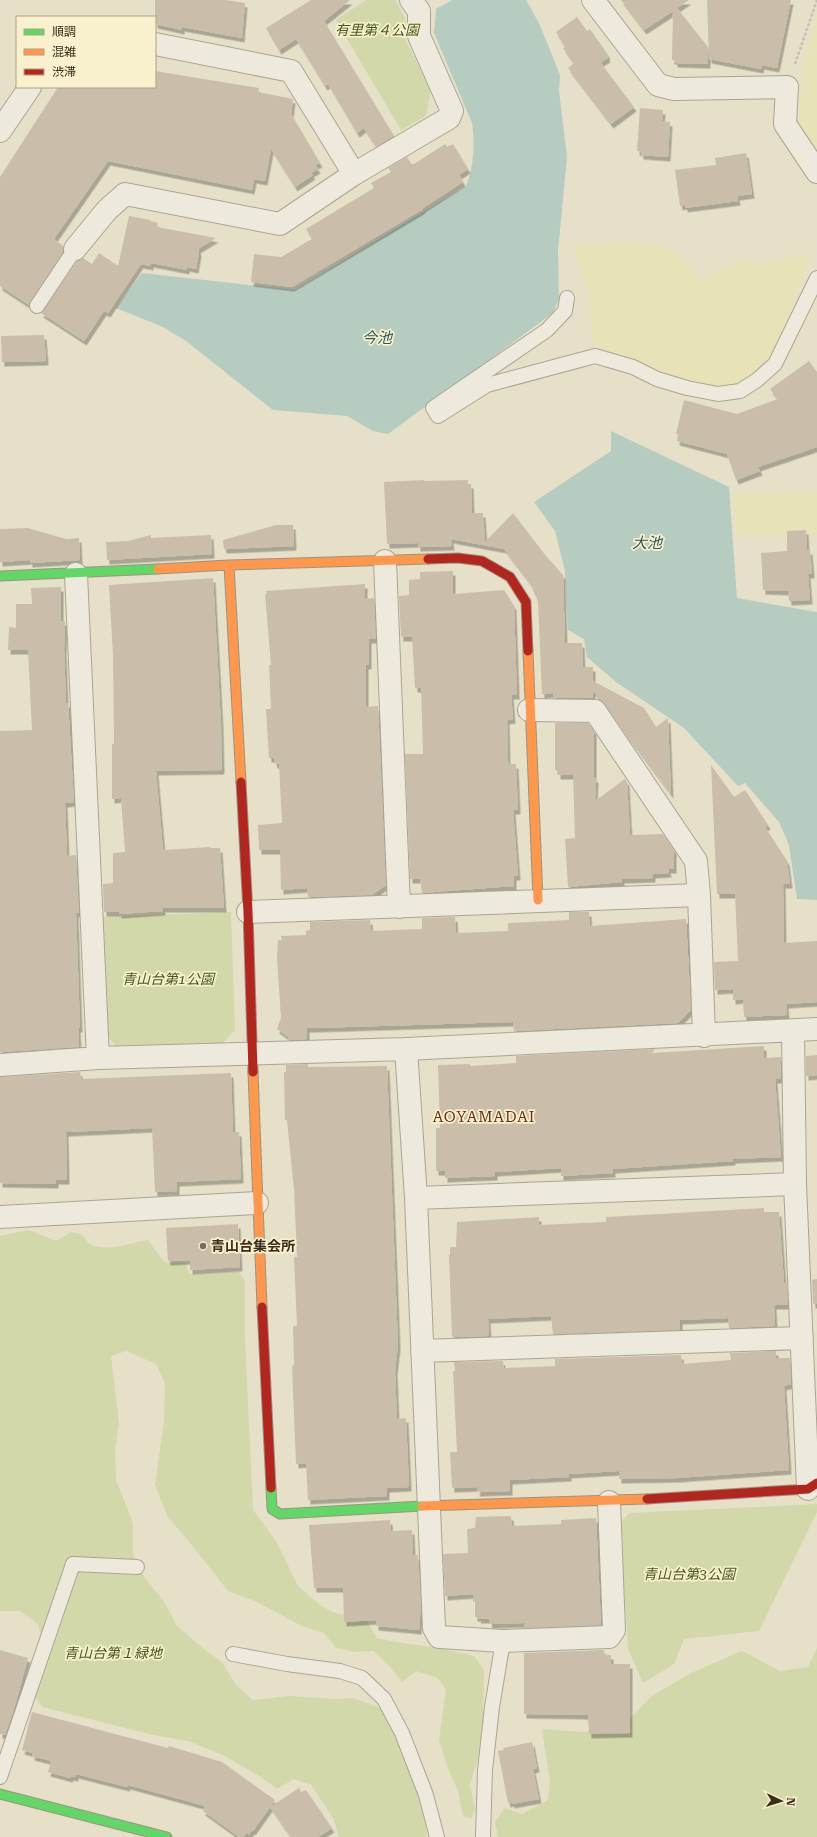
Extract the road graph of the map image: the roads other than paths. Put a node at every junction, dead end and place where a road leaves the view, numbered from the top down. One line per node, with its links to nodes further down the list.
1 (411, 0): 7 (street)
2 (593, 0): 6 (street)
3 (156, 44): 7 (street)
4 (29, 88): 5 (street)
5 (0, 131)
6 (817, 172)
7 (354, 174): 8 (street)
8 (75, 249): 11 (lane)
9 (817, 278): 10 (lane)
10 (567, 298)
11 (37, 306)
12 (385, 561): 13 (street); 16 (street); 19 (street)
13 (229, 565): 14 (street); 20 (street)
14 (76, 574): 15 (street); 26 (street)
15 (0, 576)
16 (529, 710): 17 (street); 18 (street)
17 (700, 895): 18 (street); 23 (street)
18 (538, 900): 19 (street)
19 (400, 907): 20 (street)
20 (248, 912): 25 (street)
21 (817, 1029): 22 (street)
22 (793, 1031): 23 (street); 28 (street)
23 (704, 1036): 24 (street)
24 (406, 1049): 25 (street); 29 (street)
25 (251, 1053): 26 (street); 30 (street)
26 (98, 1058): 27 (street)
27 (0, 1065)
28 (795, 1184): 29 (street); 32 (street)
29 (416, 1198): 33 (street)
30 (257, 1203): 31 (street); 36 (street)
31 (0, 1217)
32 (802, 1338): 33 (street); 34 (street)
33 (422, 1351): 36 (street)
34 (813, 1486): 35 (street)
35 (609, 1502): 36 (street); 38 (street)
36 (429, 1506): 38 (street)
37 (137, 1567): 40 (lane)
38 (503, 1642): 44 (lane)
39 (234, 1654): 43 (lane)
40 (0, 1777)
41 (0, 1794): 42 (street)
42 (168, 1837)
43 (437, 1837)
44 (483, 1837)

